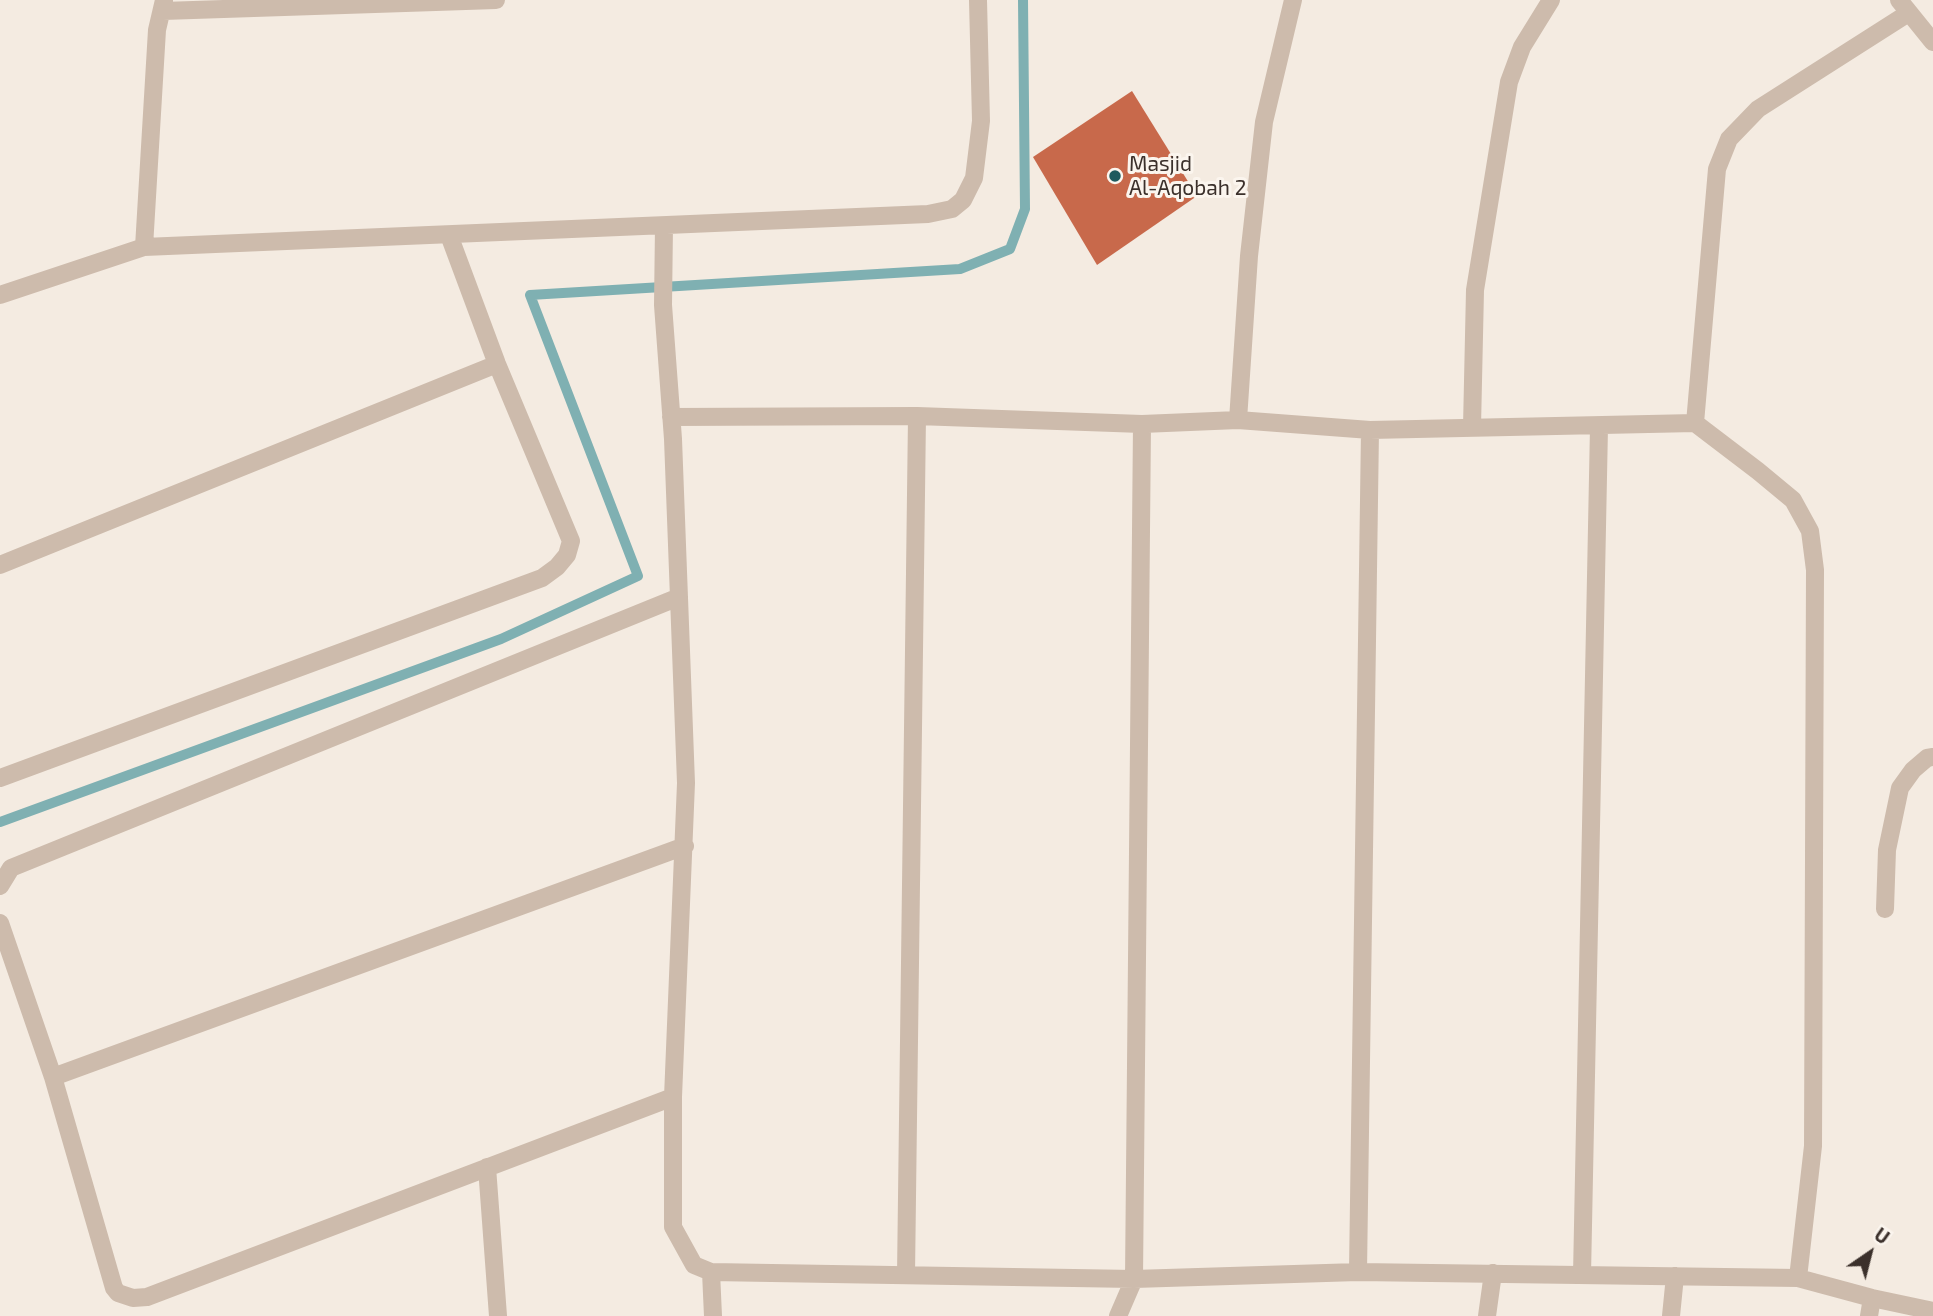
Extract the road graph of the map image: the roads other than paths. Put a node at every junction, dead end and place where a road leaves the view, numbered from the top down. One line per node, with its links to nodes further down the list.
1 (496, 0): 5 (street)
2 (978, 0): 8 (street)
3 (1293, 0): 15 (street)
4 (1551, 0): 18 (street)
5 (164, 6): 10 (street)
6 (1903, 7): 7 (street); 16 (street)
7 (1933, 41)
8 (664, 226): 9 (street); 14 (street)
9 (449, 235): 10 (street); 12 (street)
10 (144, 247): 11 (street)
11 (0, 295)
12 (497, 364): 21 (street); 24 (street)
13 (917, 416): 14 (street); 17 (street); 35 (street)
14 (671, 417): 22 (street)
15 (1238, 420): 17 (street); 20 (street)
16 (1695, 423): 19 (street); 38 (street)
17 (1142, 424): 39 (street)
18 (1472, 427): 19 (street); 20 (street)
19 (1599, 427): 36 (street)
20 (1370, 430): 33 (street)
21 (0, 565)
22 (680, 597): 25 (street); 26 (street)
23 (1933, 757): 27 (street)
24 (0, 778)
25 (685, 846): 29 (street); 30 (street)
26 (0, 886)
27 (1885, 909)
28 (0, 923): 29 (street)
29 (53, 1077): 31 (street)
30 (673, 1097): 31 (street); 32 (street)
31 (487, 1167): 42 (street)
32 (712, 1272): 35 (street); 43 (street)
33 (1357, 1272): 34 (street); 39 (street)
34 (1493, 1273): 36 (street); 45 (street)
35 (906, 1275): 39 (street)
36 (1582, 1275): 37 (street)
37 (1675, 1276): 38 (street); 46 (street)
38 (1798, 1278): 40 (street)
39 (1134, 1279): 44 (street)
40 (1871, 1307): 41 (street)
41 (1933, 1311)
42 (498, 1316)
43 (713, 1316)
44 (1118, 1316)
45 (1486, 1316)
46 (1671, 1316)

